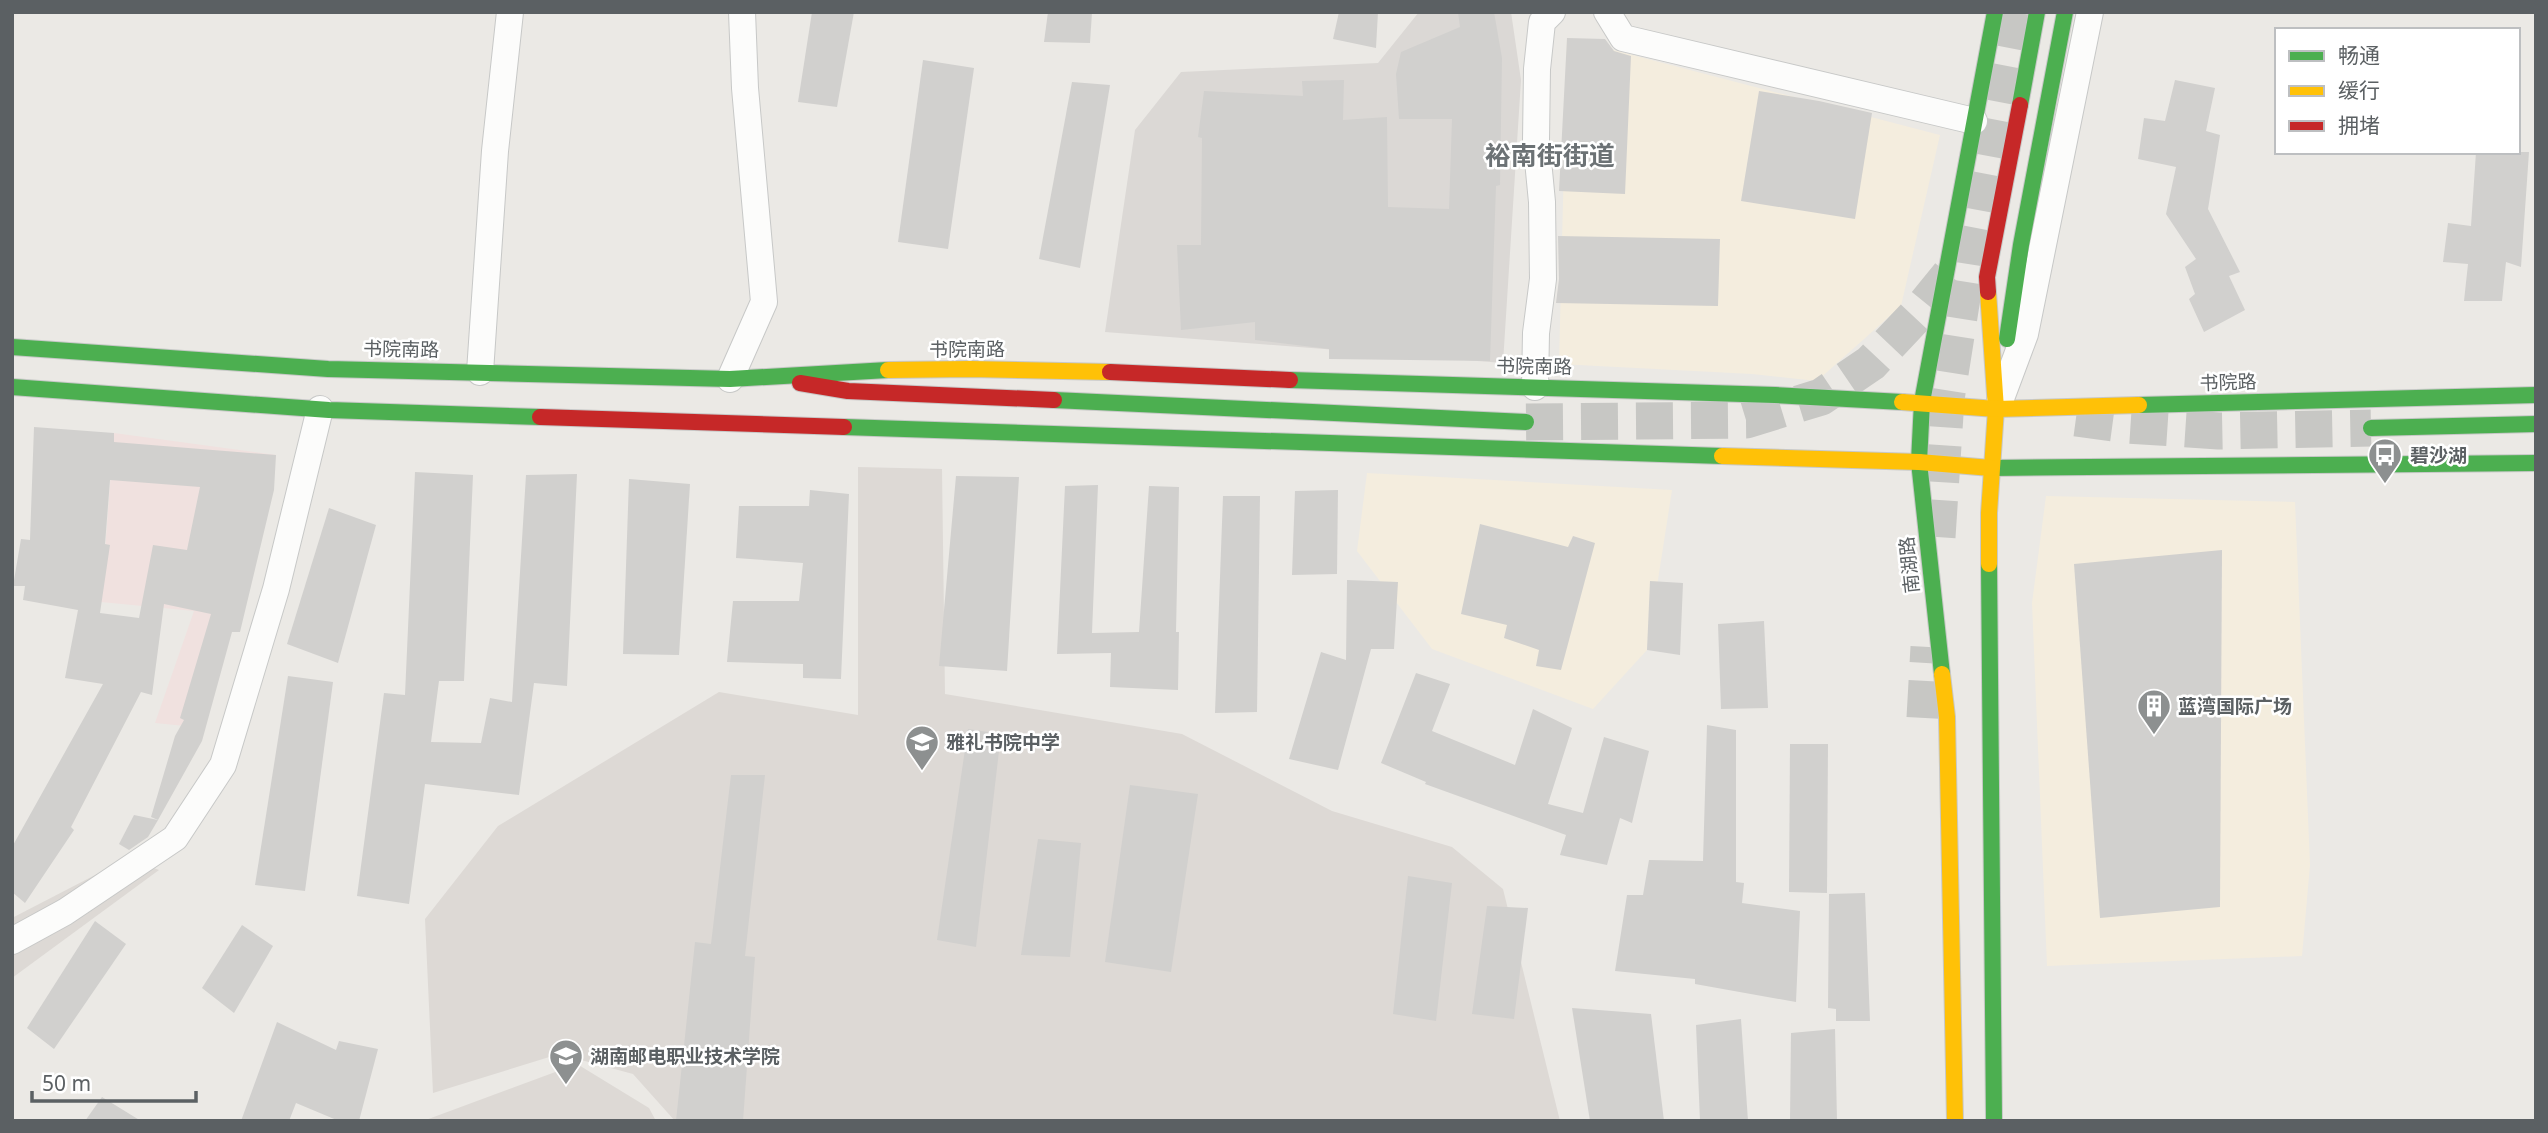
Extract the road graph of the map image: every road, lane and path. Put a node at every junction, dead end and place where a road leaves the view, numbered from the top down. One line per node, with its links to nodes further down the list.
1 (510, 12): 11 (street)
2 (742, 12): 13 (street)
3 (1552, 12): 15 (street)
4 (1607, 12): 9 (street)
5 (1995, 12): 9 (main road, 南湖路)
6 (2037, 12): 18 (main road)
7 (2065, 12): 18 (main road)
8 (2090, 12): 18 (street)
9 (1975, 121): 17 (main road, 南湖路)
10 (12, 347): 11 (main road, 书院南路)
11 (481, 372): 13 (main road, 书院南路)
12 (771, 378): 13 (main road, 书院南路); 15 (main road, 书院南路); 20 (main road)
13 (730, 379)
14 (12, 387): 19 (main road)
15 (1535, 387): 17 (main road, 书院南路)
16 (2536, 395): 18 (main road, 书院路)
17 (1922, 402): 18 (main road, 书院路); 23 (main road, 南湖路)
18 (1996, 409): 25 (main road)
19 (320, 410): 23 (main road); 26 (street)
20 (1526, 422)
21 (2536, 424): 22 (main road)
22 (2371, 428)
23 (1919, 462): 25 (main road); 27 (main road, 南湖路)
24 (2536, 463): 25 (main road)
25 (1991, 468): 28 (main road)
26 (12, 941)
27 (1955, 1121)
28 (1994, 1121)

